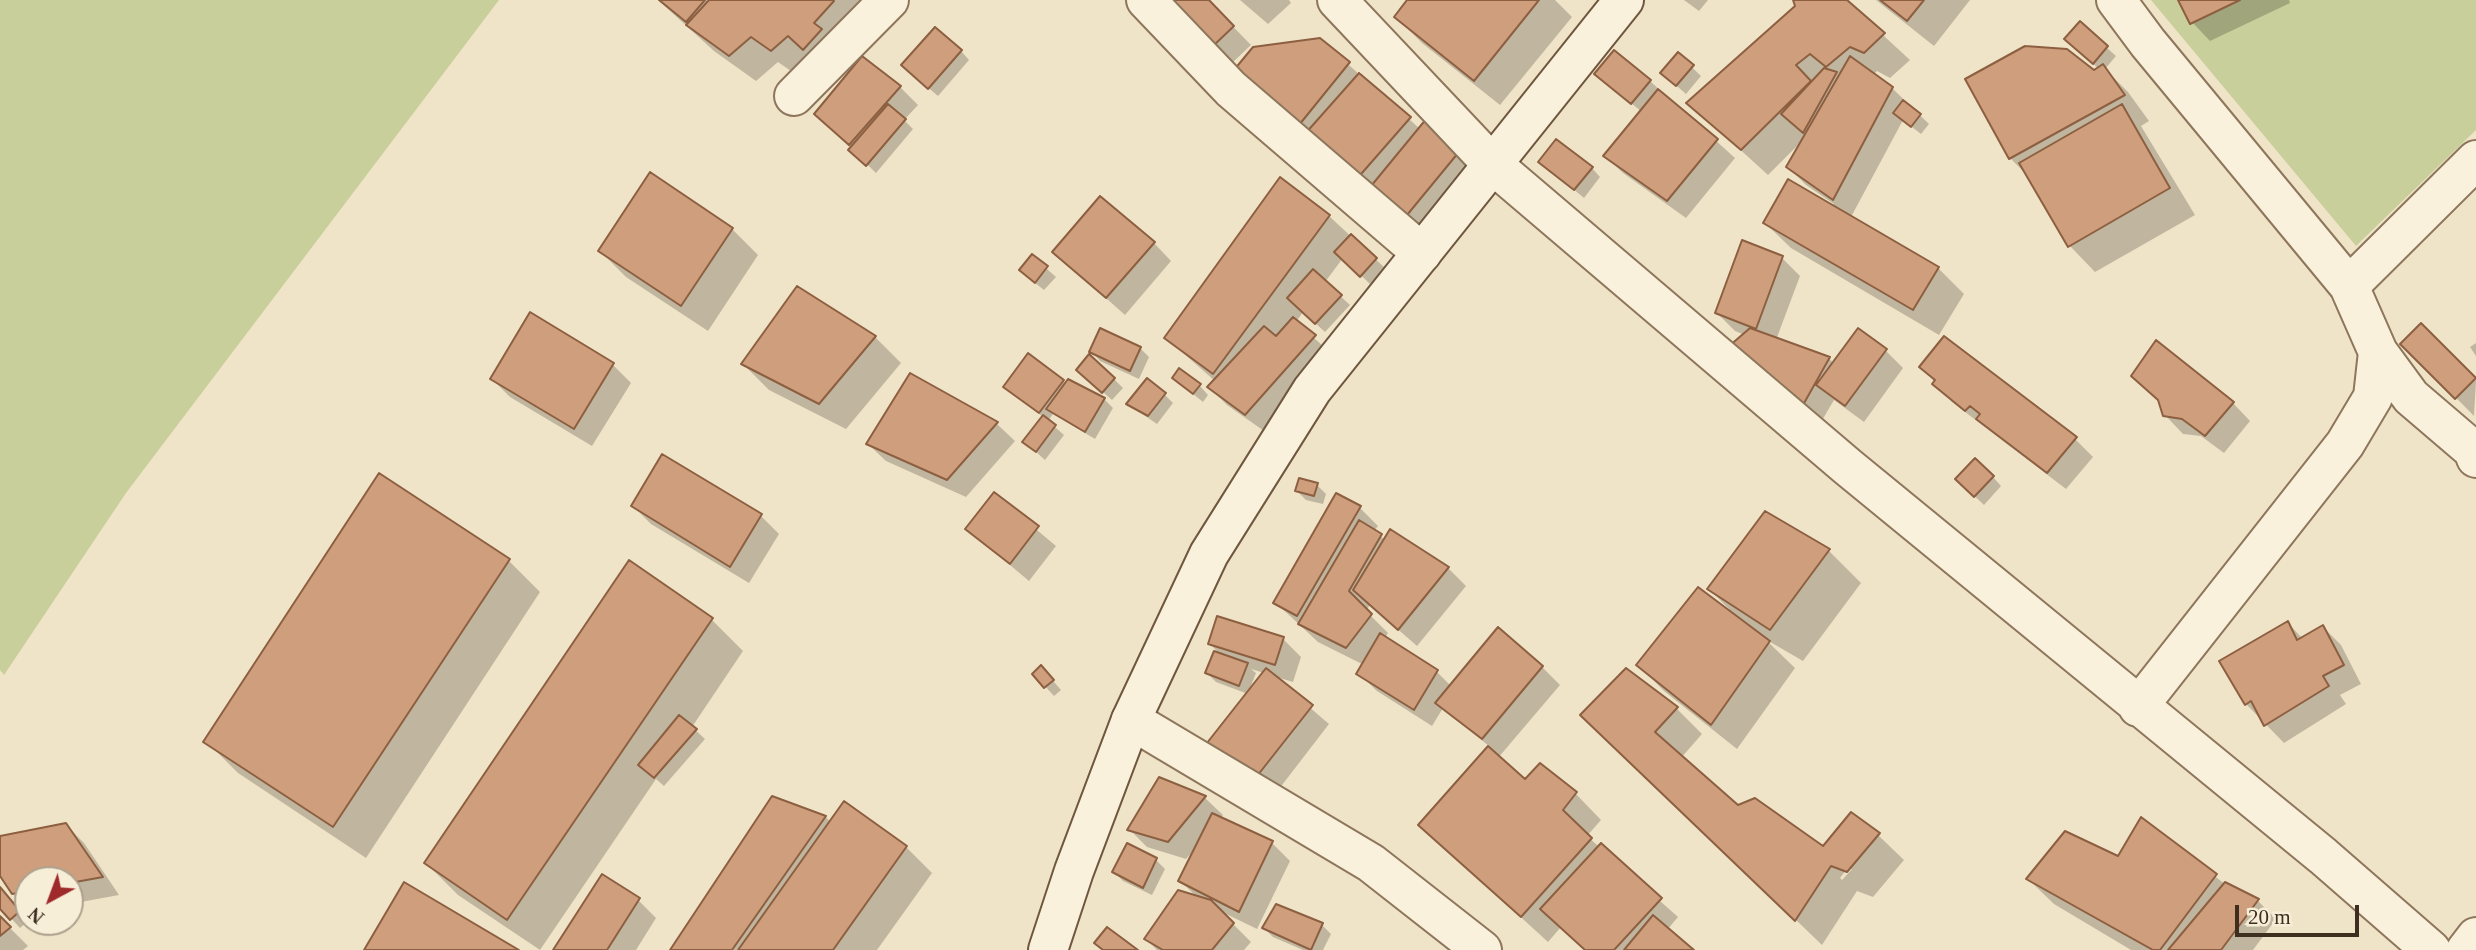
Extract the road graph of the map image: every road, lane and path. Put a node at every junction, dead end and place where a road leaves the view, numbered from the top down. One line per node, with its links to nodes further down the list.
1 (889, 0): 6 (street)
2 (1146, 0): 9 (street)
3 (1337, 0): 8 (street)
4 (1624, 0): 8 (street)
5 (2116, 0): 10 (street)
6 (794, 96)
7 (2476, 160): 10 (street)
8 (1491, 163): 9 (street); 13 (street)
9 (1422, 253): 14 (street)
10 (2349, 286): 11 (street)
11 (2378, 352): 12 (street); 13 (street)
12 (2476, 458)
13 (2138, 707): 18 (street)
14 (1130, 720): 16 (street); 17 (street)
15 (2476, 937): 19 (street)
16 (1048, 950)
17 (1482, 950)
18 (2431, 950)
19 (2466, 950)

